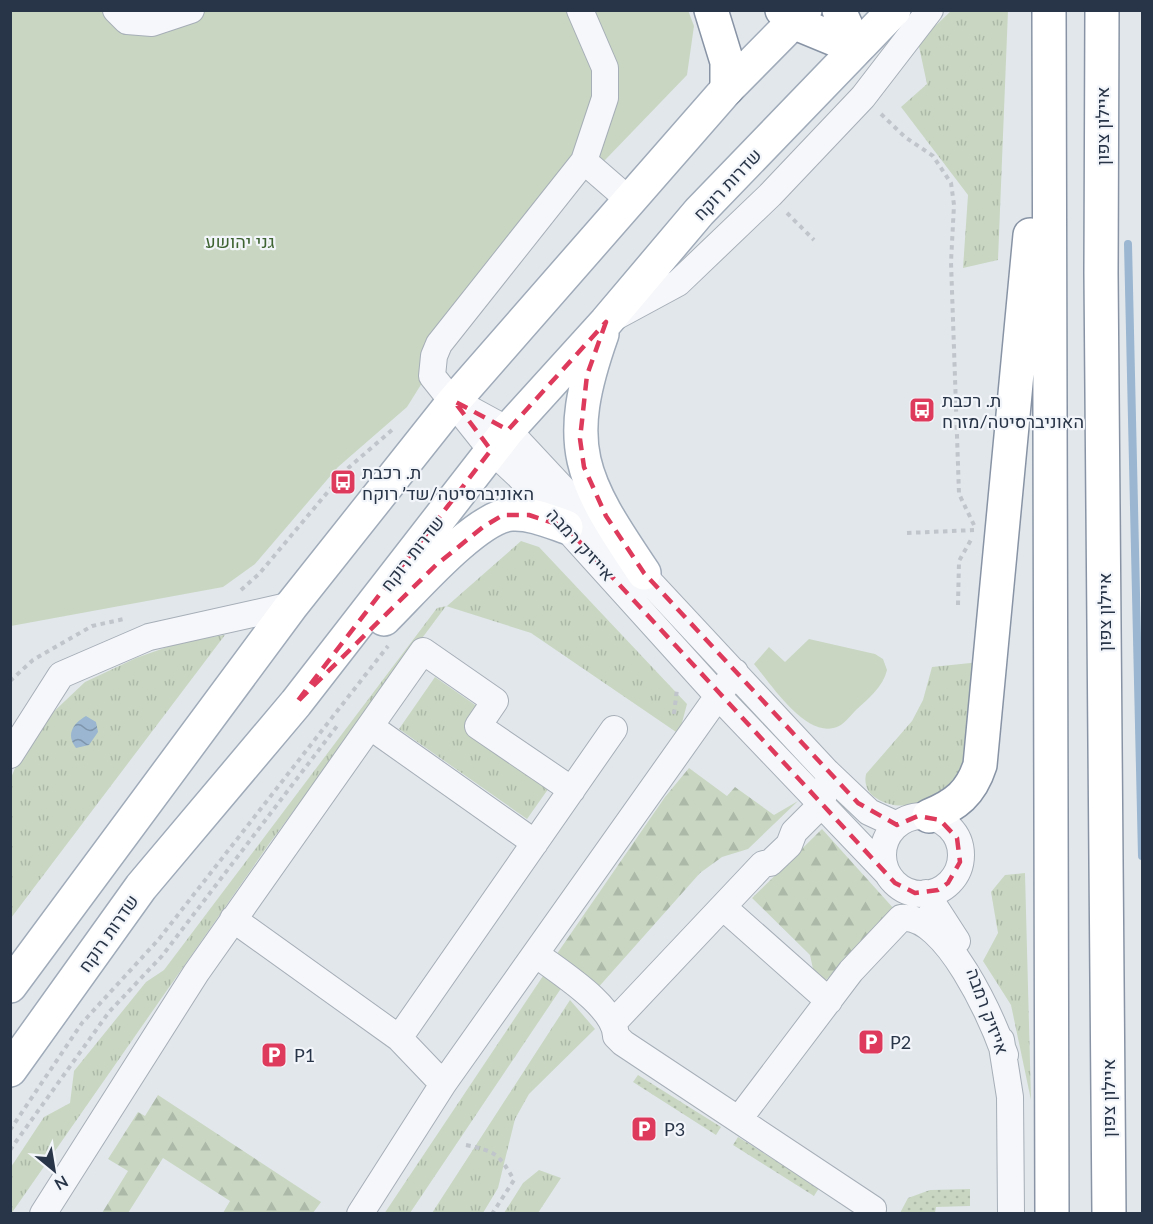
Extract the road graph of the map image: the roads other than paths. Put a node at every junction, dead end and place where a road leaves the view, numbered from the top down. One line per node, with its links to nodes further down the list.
1 (116, 10): 2 (street)
2 (191, 10)
3 (580, 10): 13 (street)
4 (711, 10): 12 (main road)
5 (838, 10): 11 (main road)
6 (894, 10): 11 (main road, שדרות רוקח)
7 (930, 10): 16 (street)
8 (1049, 10): 15 (main road)
9 (1102, 10): 53 (main road, איילון צפון)
10 (794, 14): 11 (main road); 12 (main road)
11 (856, 48): 16 (main road, שדרות רוקח)
12 (727, 89): 14 (main road)
13 (584, 161): 14 (street); 17 (street, אייזיק רמבה)
14 (629, 200): 17 (main road)
15 (1038, 269): 32 (main road); 52 (main road)
16 (606, 322): 18 (main road, שדרות רוקח); 20 (main road)
17 (454, 400): 18 (street, אייזיק רמבה); 21 (main road)
18 (500, 440): 19 (street, אייזיק רמבה); 20 (street, אייזיק רמבה); 25 (main road, שדרות רוקח)
19 (566, 526): 24 (street, אייזיק רמבה); 25 (main road)
20 (644, 573): 22 (street, אייזיק רמבה)
21 (292, 605): 23 (street); 40 (main road)
22 (735, 672): 24 (street); 30 (street, אייזיק רמבה)
23 (59, 678): 26 (street); 29 (street)
24 (718, 696): 30 (street, אייזיק רמבה); 39 (street)
25 (296, 704): 45 (main road, שדרות רוקח)
26 (10, 725)
27 (371, 727): 31 (street); 34 (street); 38 (street)
28 (614, 729): 31 (street)
29 (10, 755)
30 (820, 789): 33 (street, אייזיק רמבה); 35 (street, אייזיק רמבה); 37 (street)
31 (572, 790): 34 (street)
32 (929, 816): 33 (street); 36 (street)
33 (897, 825): 35 (street)
34 (536, 843): 43 (street)
35 (888, 874): 36 (street)
36 (926, 894): 44 (street, אייזיק רמבה)
37 (723, 907): 41 (street); 42 (street)
38 (233, 919): 43 (street); 48 (street)
39 (537, 955): 42 (street); 46 (street)
40 (10, 986)
41 (829, 1000): 44 (street); 47 (street)
42 (613, 1023): 47 (street)
43 (399, 1038): 46 (street)
44 (1005, 1055): 51 (street, אייזיק רמבה)
45 (10, 1070)
46 (443, 1084): 49 (street)
47 (738, 1119): 50 (street)
48 (43, 1214)
49 (360, 1214)
50 (872, 1214)
51 (1011, 1214)
52 (1052, 1214)
53 (1109, 1214)

